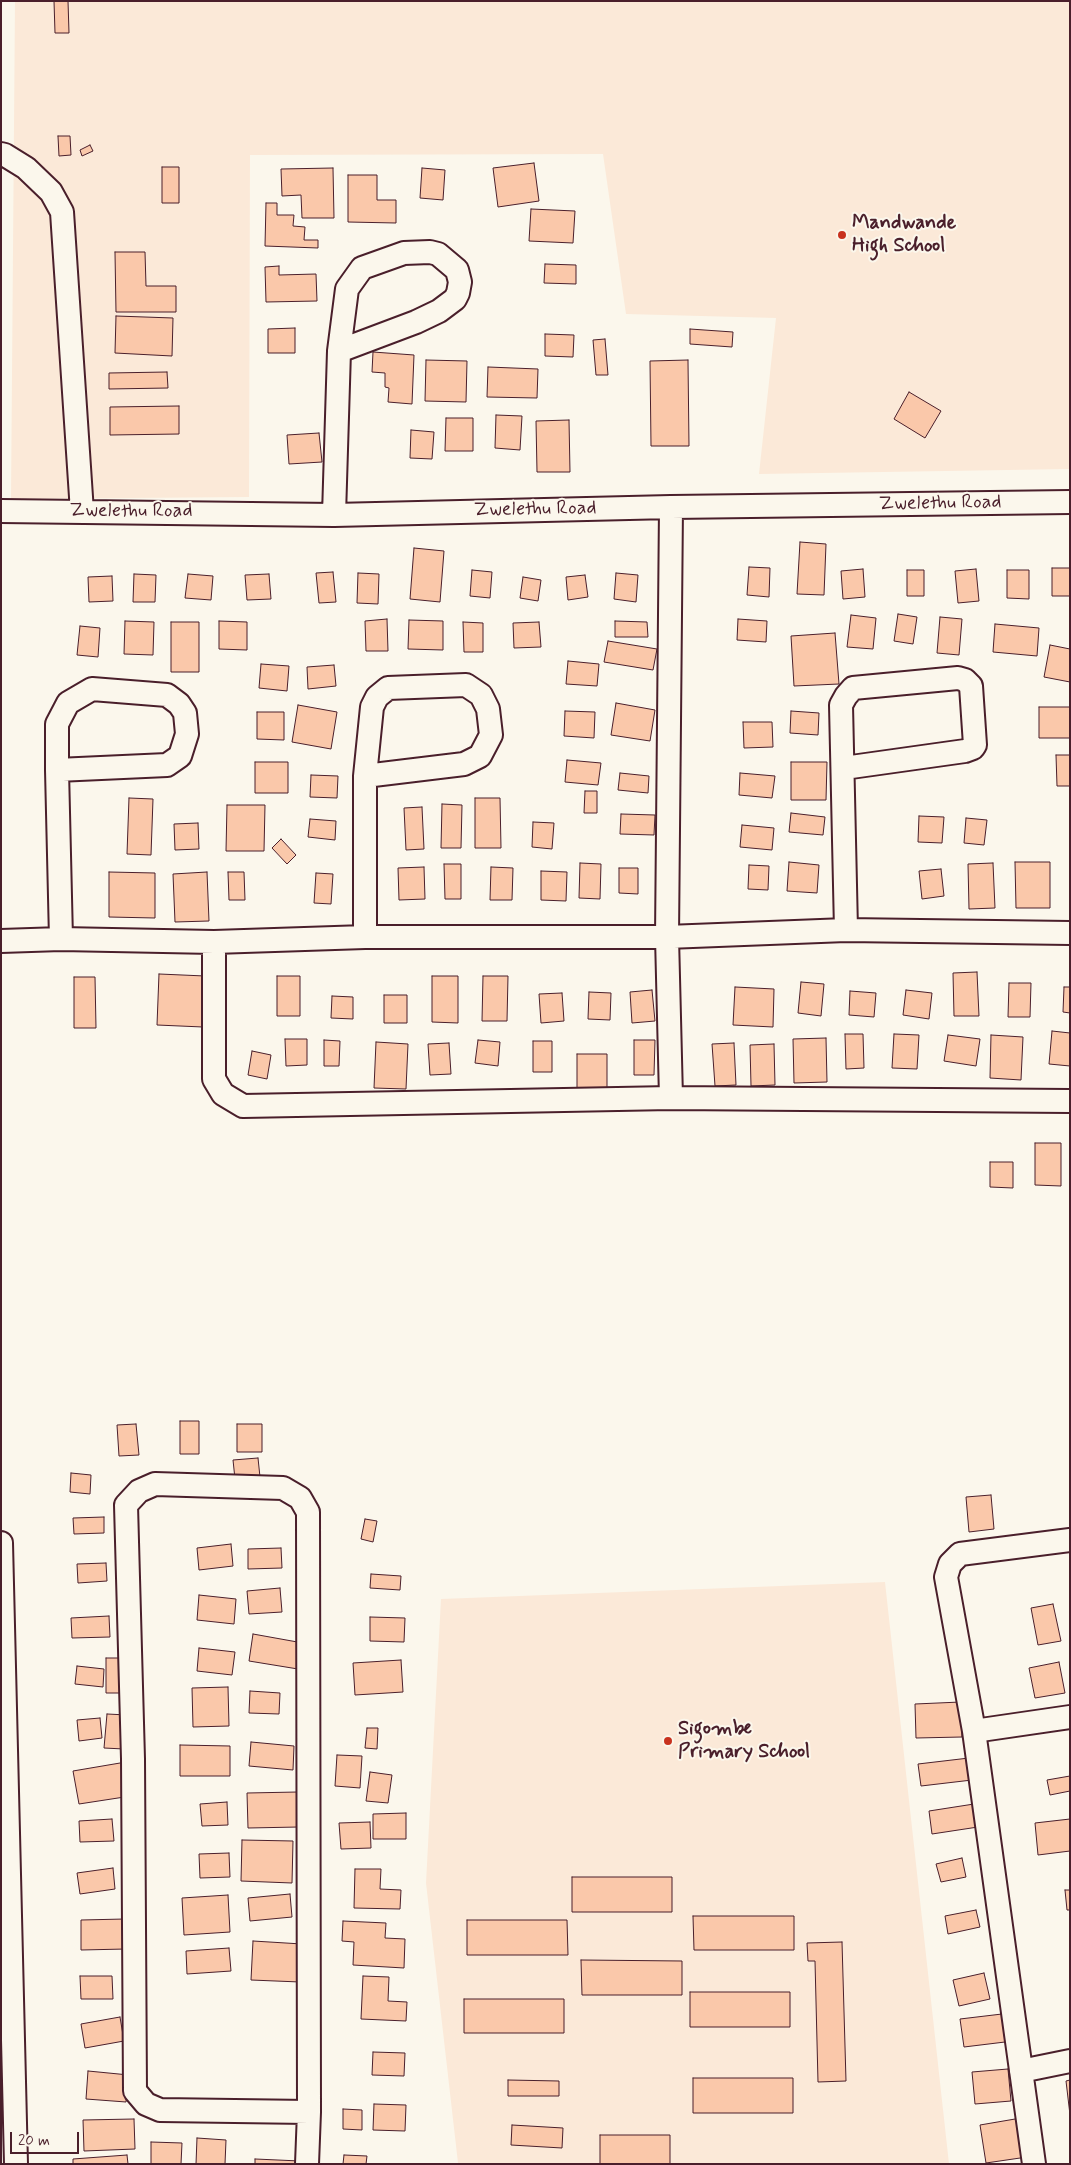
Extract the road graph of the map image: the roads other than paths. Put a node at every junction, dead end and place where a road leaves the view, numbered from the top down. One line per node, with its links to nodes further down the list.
1 (1, 154): 6 (street)
2 (339, 351): 2 (street); 7 (street)
3 (1070, 502): 4 (street, Zwelethu Road)
4 (671, 507): 7 (street, Zwelethu Road); 14 (street)
5 (1, 511): 6 (street, Zwelethu Road)
6 (82, 512): 7 (street, Zwelethu Road)
7 (334, 515)
8 (844, 768): 8 (street); 11 (street)
9 (57, 770): 9 (street); 15 (street)
10 (365, 776): 10 (street); 13 (street)
11 (846, 930): 12 (street); 14 (street)
12 (1070, 933)
13 (365, 936): 14 (street); 17 (street)
14 (667, 937): 18 (street)
15 (61, 939): 16 (street); 17 (street)
16 (1, 941)
17 (214, 942): 18 (street)
18 (671, 1098): 19 (street)
19 (1070, 1101)
20 (1070, 1540): 23 (street)
21 (1, 1543): 27 (street)
22 (1070, 1717): 23 (street)
23 (974, 1731): 25 (street)
24 (1070, 2061): 25 (street)
25 (1021, 2071): 29 (street)
26 (309, 2112): 26 (street); 28 (street)
27 (16, 2164)
28 (307, 2164)
29 (1034, 2164)

